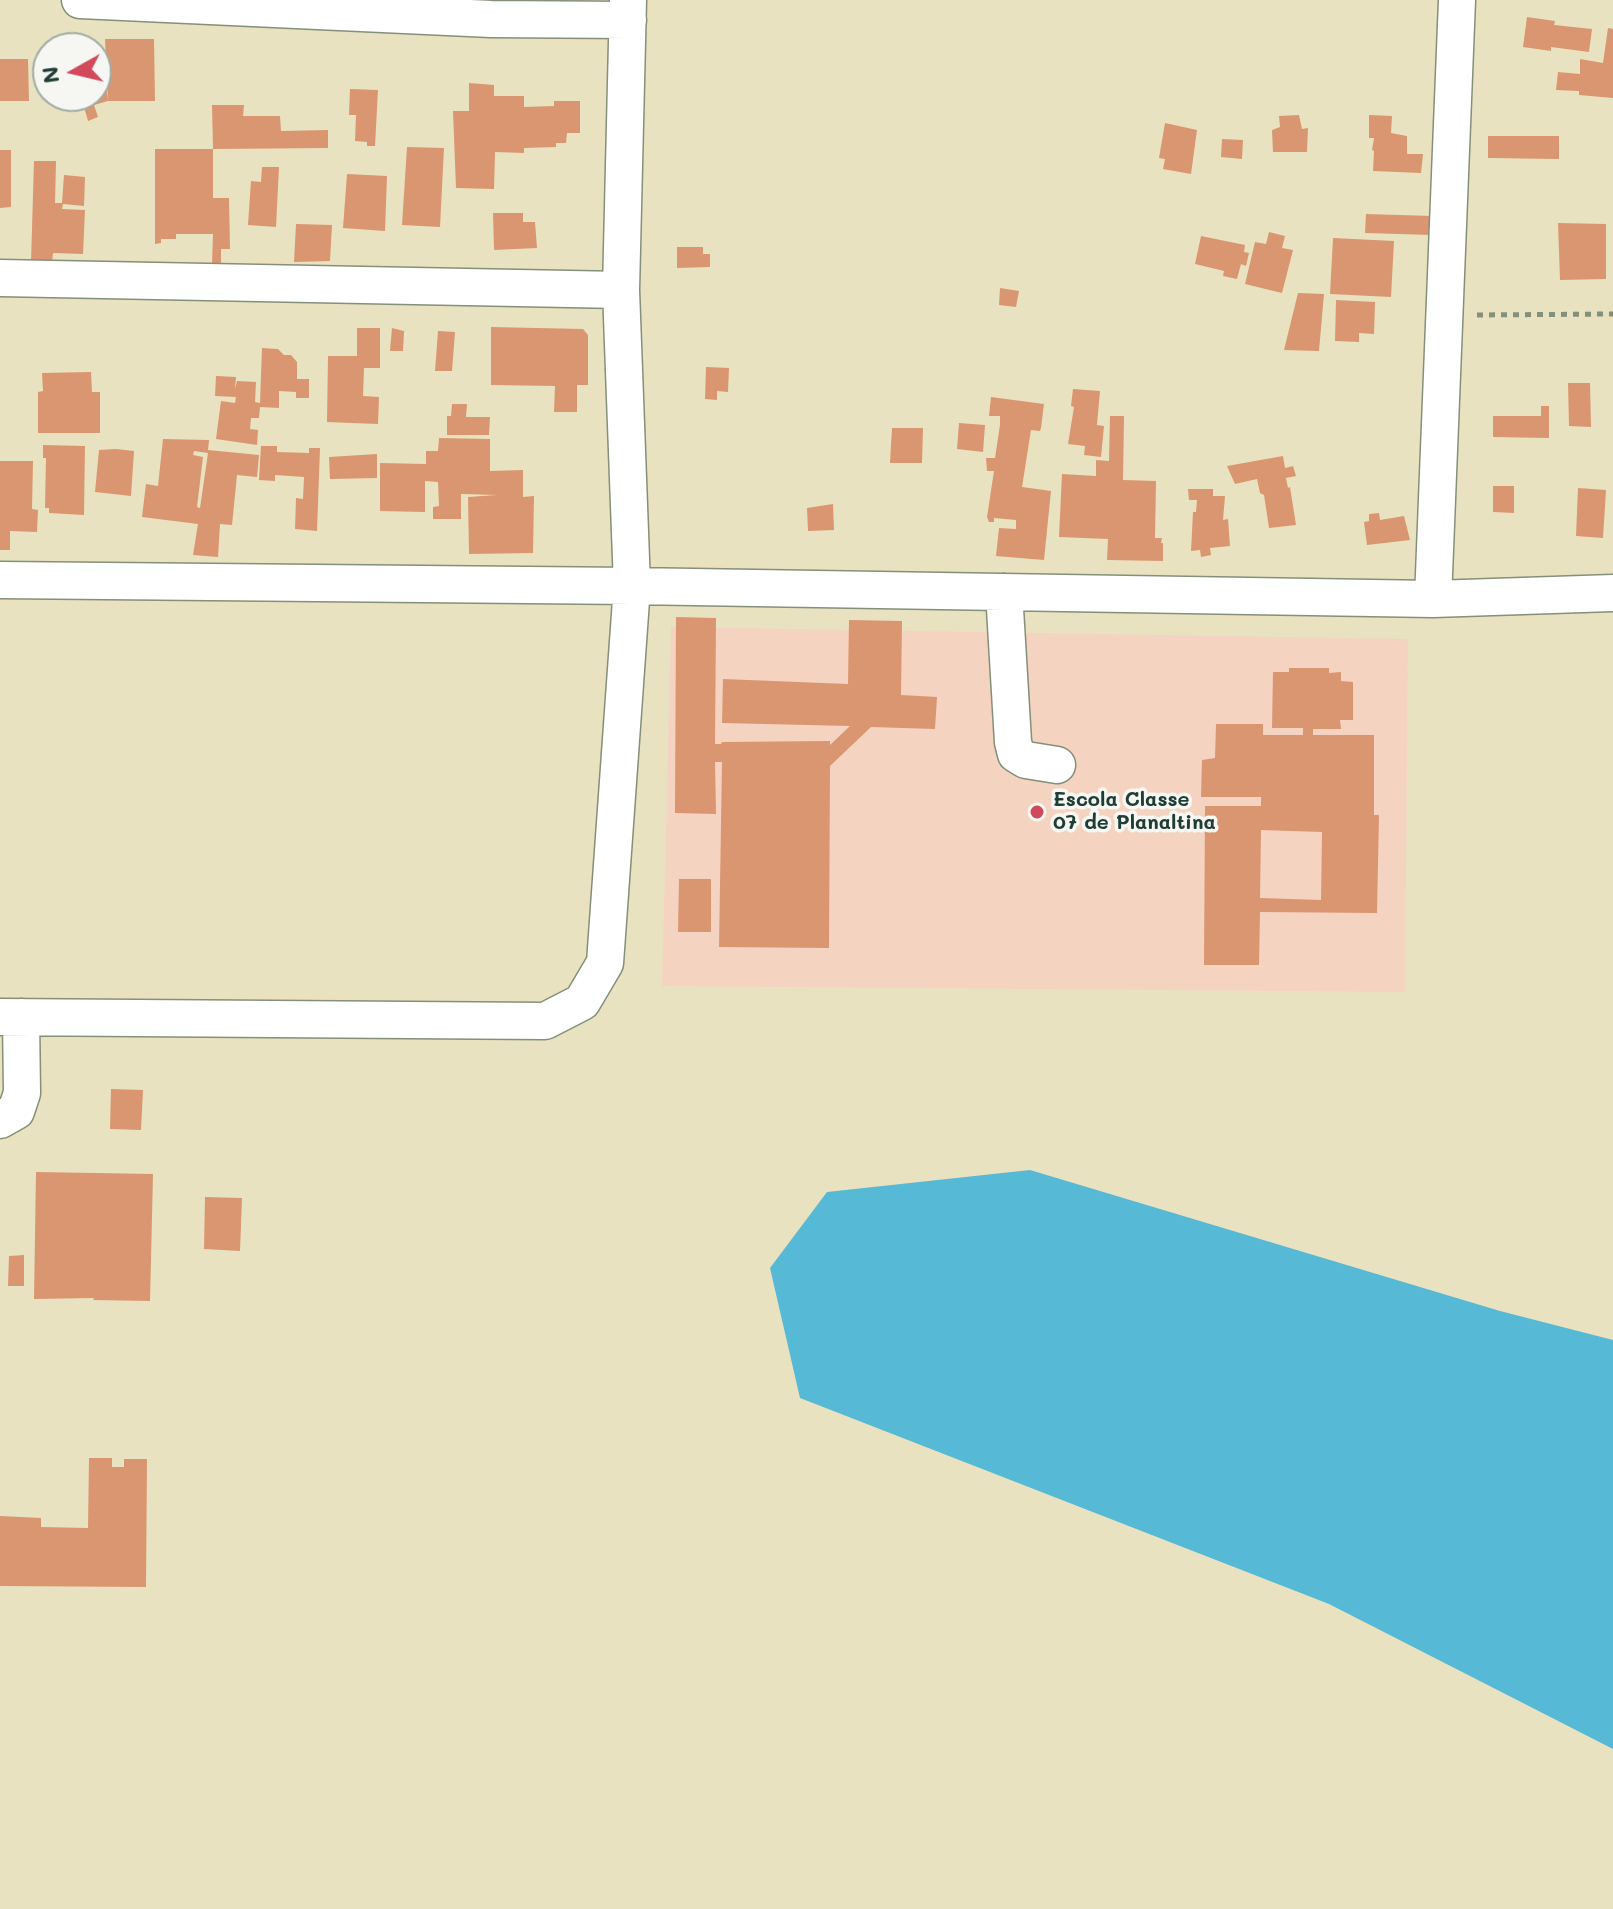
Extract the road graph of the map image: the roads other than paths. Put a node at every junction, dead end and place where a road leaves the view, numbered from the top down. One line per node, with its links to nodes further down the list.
1 (80, 0): 3 (street)
2 (1457, 0): 10 (street)
3 (628, 10): 5 (street)
4 (0, 278): 5 (street)
5 (621, 290): 7 (street)
6 (0, 580): 7 (street)
7 (632, 586): 8 (street); 12 (street)
8 (1004, 592): 10 (street); 11 (street)
9 (1613, 593): 10 (street)
10 (1433, 599)
11 (1057, 765)
12 (11, 1017): 13 (street)
13 (0, 1120)

